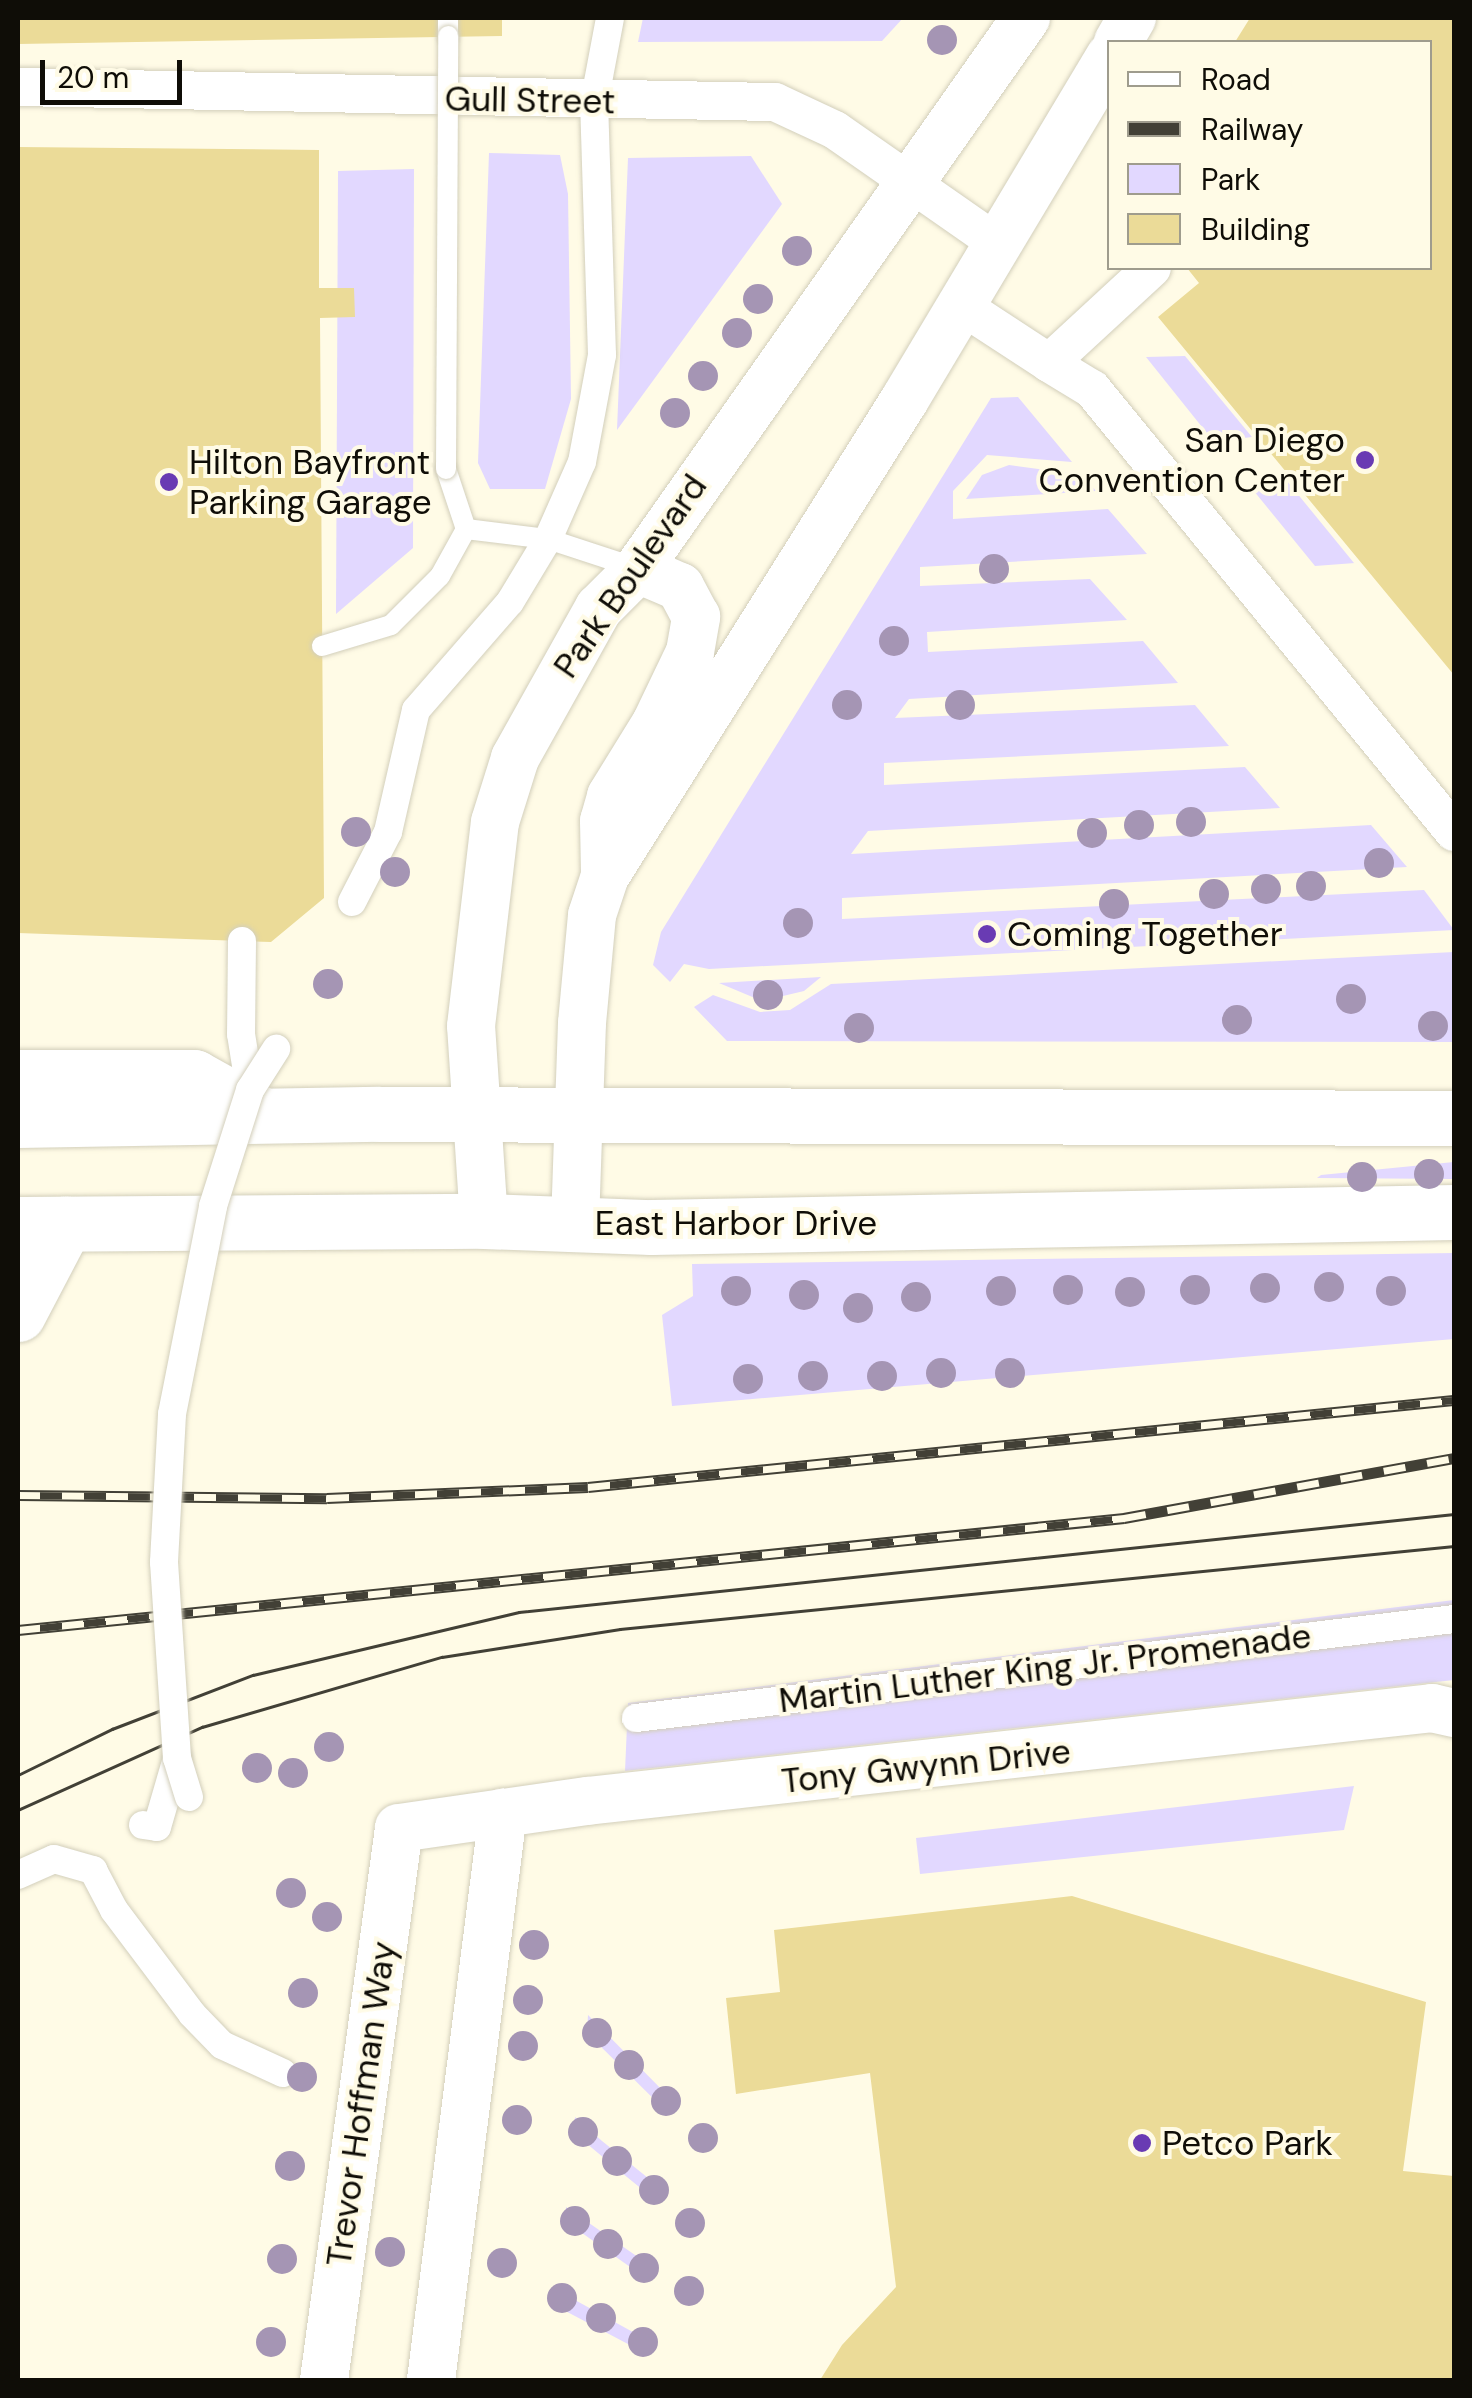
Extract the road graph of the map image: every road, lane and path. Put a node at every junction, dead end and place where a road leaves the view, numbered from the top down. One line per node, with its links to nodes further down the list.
1 (610, 18): 8 (street)
2 (1026, 18): 9 (street, Park Boulevard)
3 (1132, 18): 5 (street)
4 (448, 27): 14 (lane, bridge)
5 (1119, 40)
6 (1107, 61): 10 (street)
7 (18, 88): 8 (street, Gull Street)
8 (594, 103): 9 (street, Gull Street); 15 (street)
9 (910, 183): 10 (street, Gull Street); 16 (street, Park Boulevard)
10 (1000, 245): 12 (street)
11 (1150, 270): 13 (street)
12 (962, 306): 13 (street); 19 (street)
13 (1048, 363): 18 (street)
14 (466, 529): 15 (lane); 17 (lane)
15 (548, 539): 16 (lane); 20 (street)
16 (638, 569): 19 (street); 25 (street, Park Boulevard)
17 (322, 646)
18 (1454, 832)
19 (605, 876): 26 (street)
20 (352, 902)
21 (242, 940): 24 (street)
22 (276, 1049): 24 (street, bridge)
23 (18, 1077): 24 (main road)
24 (257, 1103): 25 (main road); 28 (main road); 37 (street, bridge)
25 (480, 1114): 26 (main road); 30 (street, Park Boulevard)
26 (579, 1117): 27 (main road); 31 (street)
27 (1454, 1118)
28 (18, 1120)
29 (1454, 1212): 31 (main road, East Harbor Drive)
30 (484, 1220): 31 (main road, East Harbor Drive); 32 (main road, East Harbor Drive)
31 (576, 1223)
32 (41, 1224): 33 (main road)
33 (18, 1314)
34 (1454, 1619): 36 (street, Martin Luther King Jr. Promenade)
35 (1454, 1713): 39 (street, Tony Gwynn Drive)
36 (636, 1718)
37 (177, 1758): 38 (street, bridge); 40 (street)
38 (189, 1797)
39 (503, 1813): 41 (street, Tony Gwynn Drive); 45 (street)
40 (143, 1824)
41 (398, 1828): 44 (street, Trevor Hoffman Way)
42 (18, 1875): 43 (street)
43 (283, 2073)
44 (324, 2380)
45 (431, 2380)

